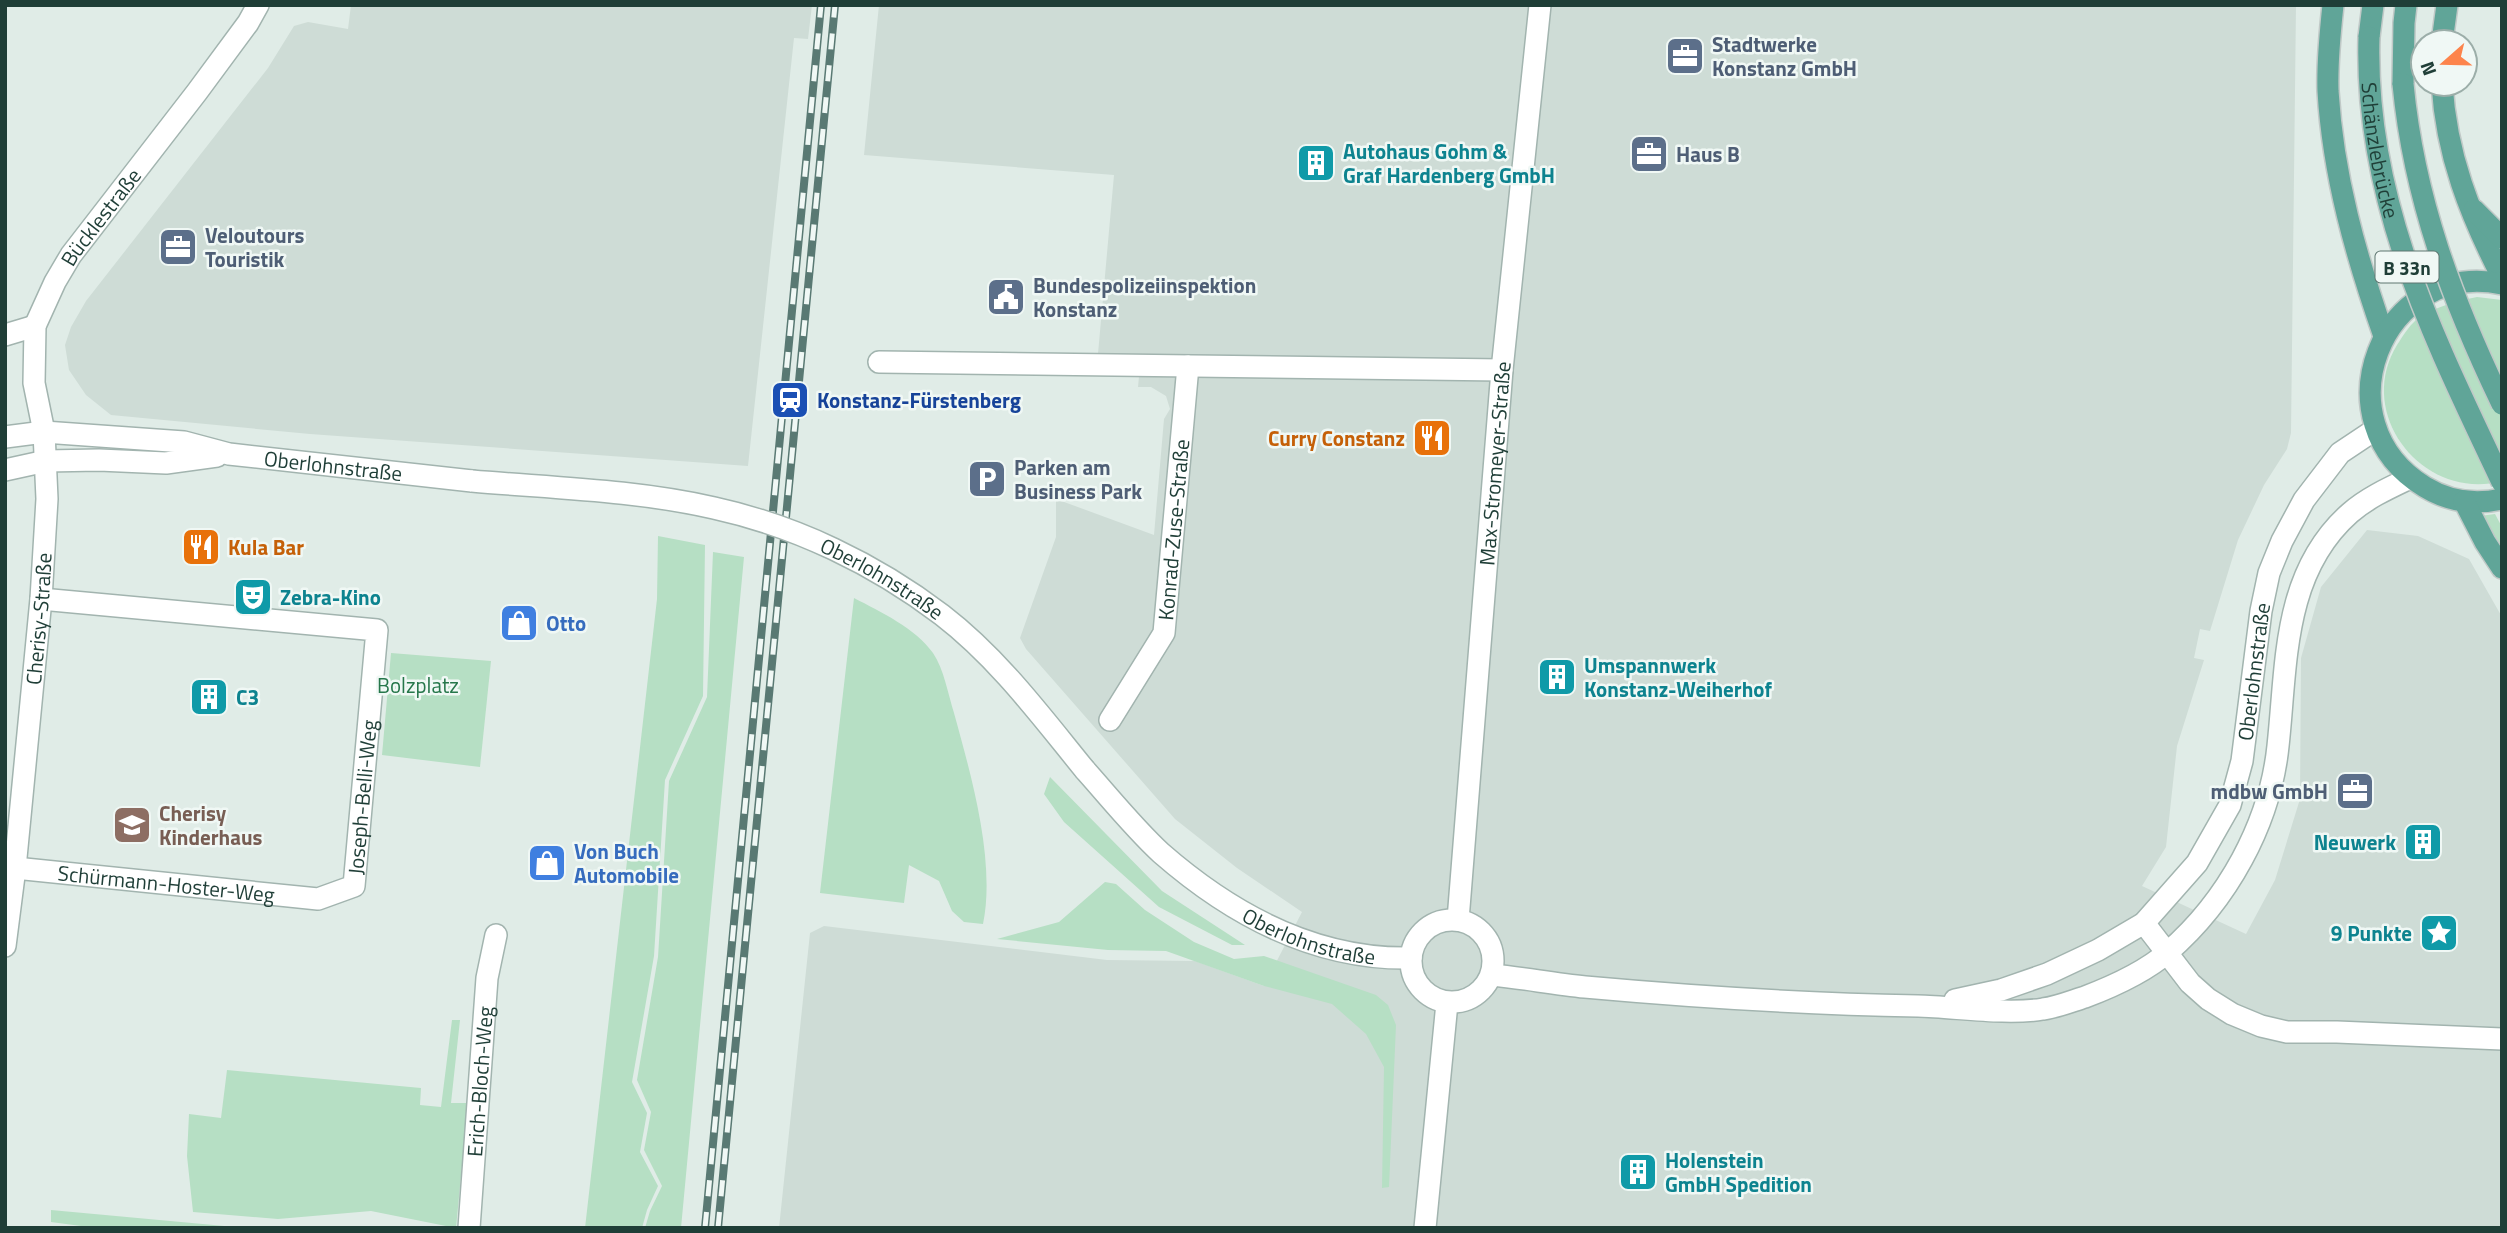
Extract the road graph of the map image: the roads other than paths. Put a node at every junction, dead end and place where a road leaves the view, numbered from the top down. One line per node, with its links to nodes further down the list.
1 (258, 5): 11 (street, Bücklestraße)
2 (1540, 5): 16 (street, Max-Stromeyer-Straße)
3 (2333, 5): 13 (main road, B 33n)
4 (2373, 5): 25 (main road, Schänzlebrücke / B 33n, bridge)
5 (2406, 5): 17 (main road, Schänzlebrücke / B 33n, bridge)
6 (2443, 98): 7 (main road)
7 (2467, 204): 8 (main road); 9 (main road)
8 (2502, 238)
9 (2502, 276)
10 (2502, 284): 13 (main road)
11 (35, 326): 12 (street); 19 (street, Bücklestraße)
12 (5, 335)
13 (2384, 336): 18 (main road)
14 (879, 362): 15 (street)
15 (1188, 366): 16 (street); 30 (street, Konrad-Zuse-Straße)
16 (1502, 370): 34 (street, Max-Stromeyer-Straße)
17 (2502, 404)
18 (2376, 429): 24 (main road); 35 (street, Oberlohnstraße)
19 (44, 432): 20 (street, Oberlohnstraße); 21 (street, Oberlohnstraße); 22 (street, Bücklestraße)
20 (5, 437)
21 (229, 454): 22 (street, Oberlohnstraße); 39 (street, Oberlohnstraße, bridge)
22 (46, 461): 23 (street, Oberlohnstraße); 29 (street, Cherisy-Straße)
23 (5, 470)
24 (2410, 478): 27 (main road); 38 (street, Oberlohnstraße)
25 (2502, 482)
26 (2502, 499): 27 (main road)
27 (2464, 501): 28 (main road)
28 (2502, 568)
29 (41, 599): 31 (street, Cherisy-Straße); 33 (street, Joseph-Belli-Weg)
30 (1110, 720)
31 (14, 774): 32 (street, Cherisy-Straße)
32 (15, 867): 33 (street, Schürmann-Hoster-Weg); 37 (street, Cherisy-Straße)
33 (318, 899)
34 (1458, 920): 39 (street); 40 (street)
35 (2144, 923): 38 (street); 42 (street, Oberlohnstraße)
36 (496, 935): 44 (street, Erich-Bloch-Weg)
37 (5, 946)
38 (2166, 954): 42 (street, Oberlohnstraße); 43 (street)
39 (1410, 958): 41 (street)
40 (1492, 975): 41 (street); 42 (street, Oberlohnstraße)
41 (1447, 1003): 45 (street)
42 (1923, 1006)
43 (2502, 1039)
44 (469, 1228)
45 (1425, 1228)

